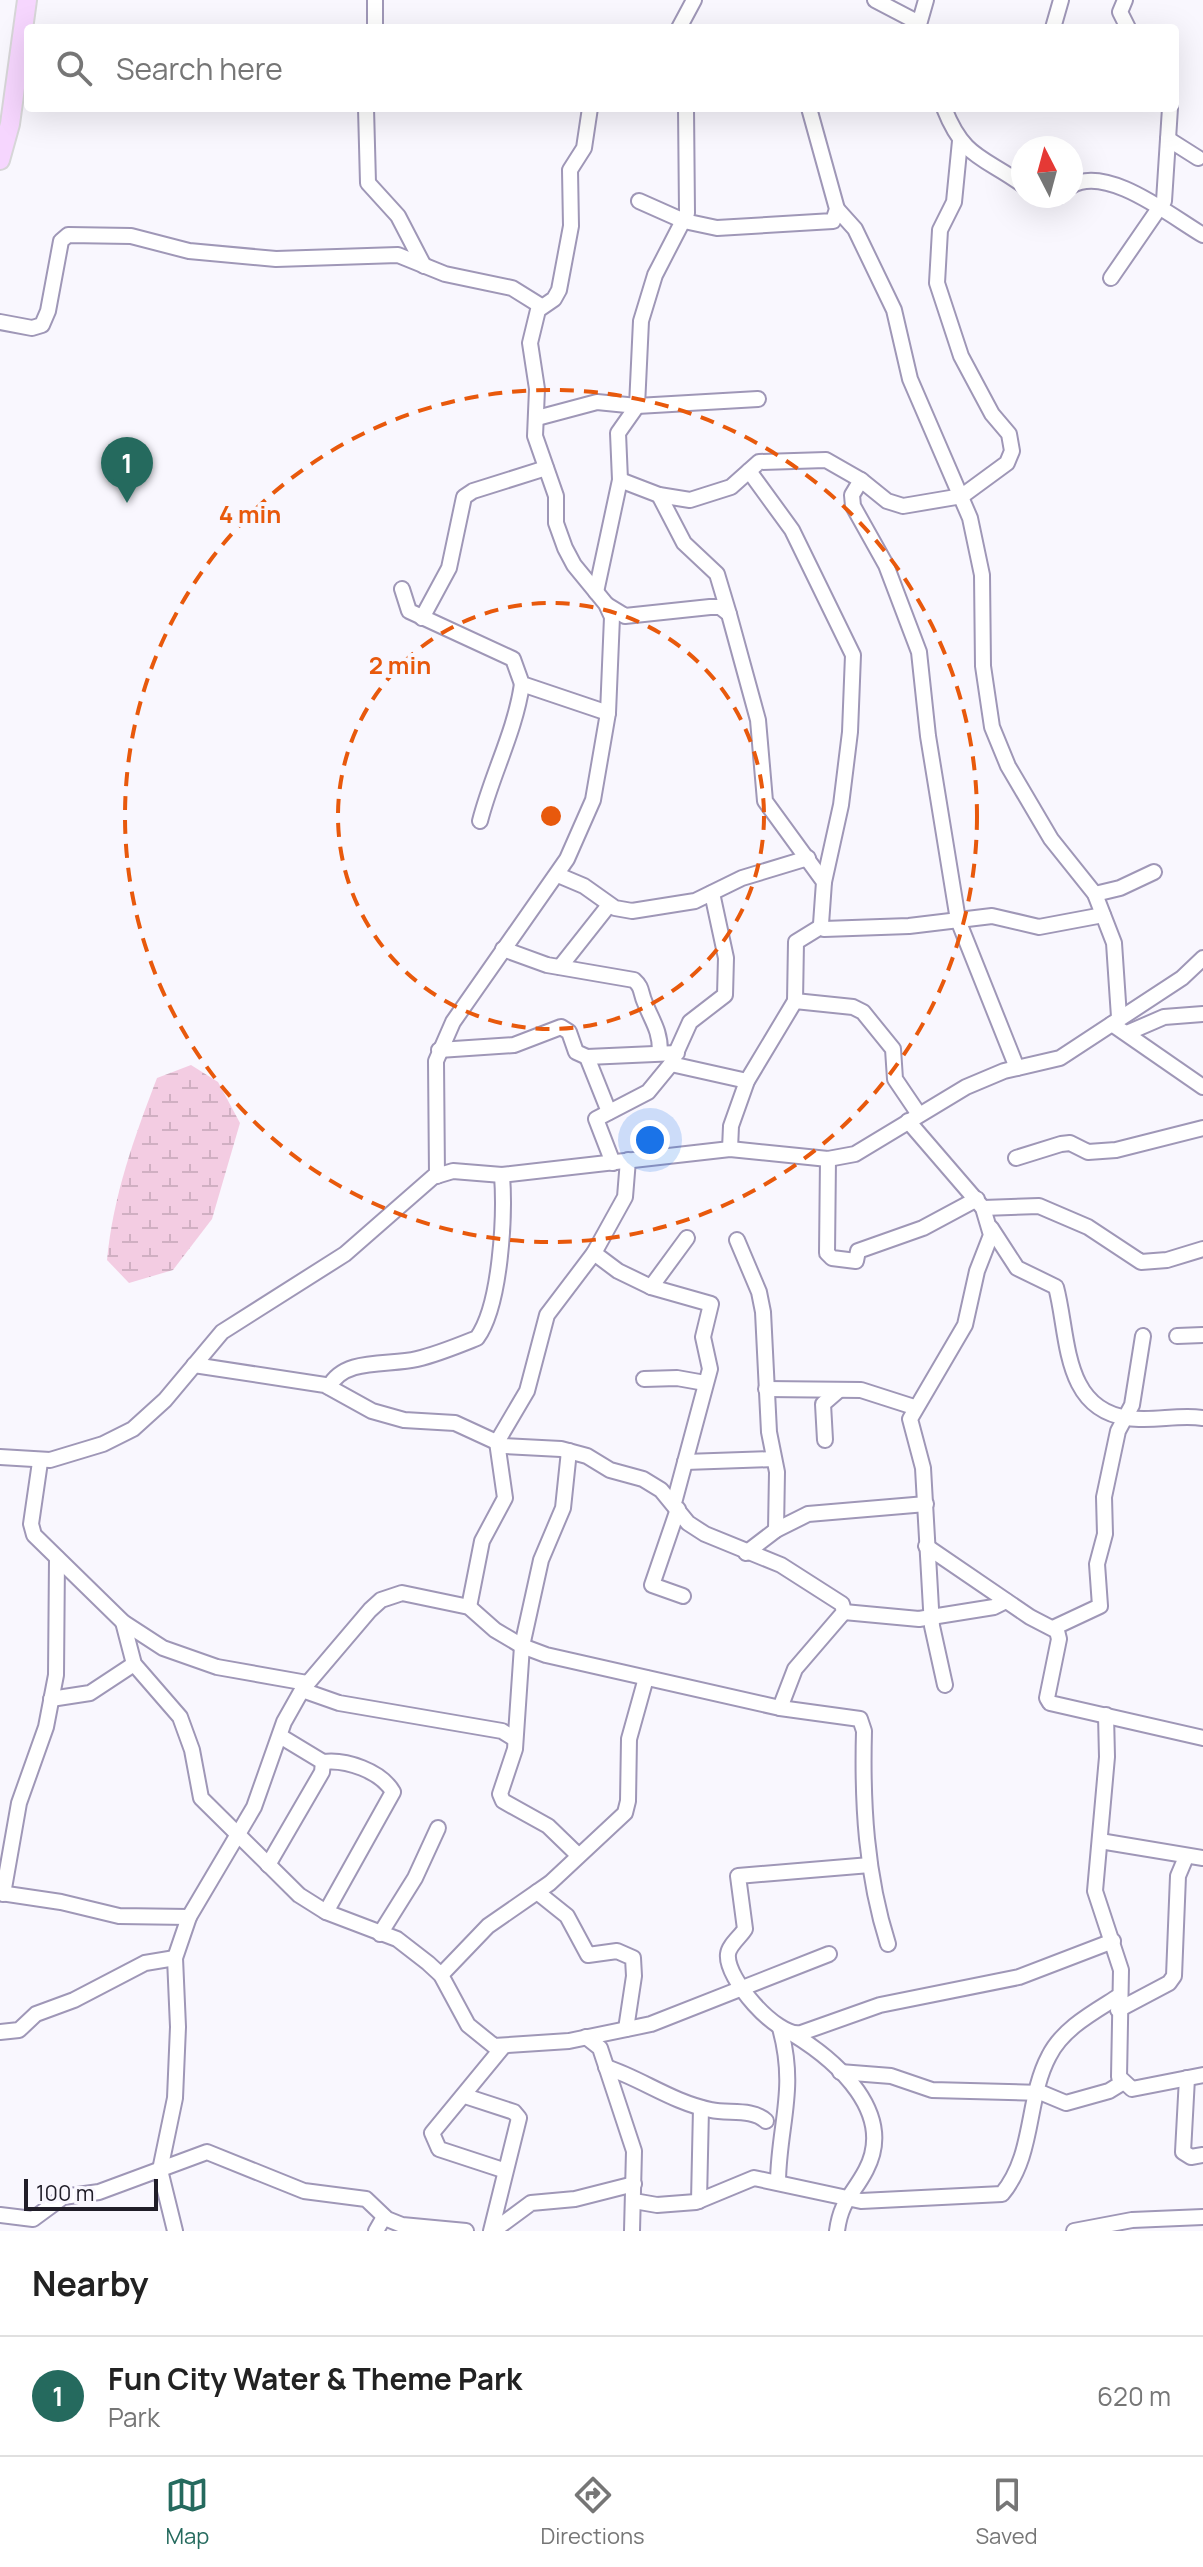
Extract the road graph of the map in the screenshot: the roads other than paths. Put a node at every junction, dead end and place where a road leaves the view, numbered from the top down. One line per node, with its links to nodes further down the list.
1 (27, 0): 23 (main road)
2 (375, 0): 8 (street)
3 (694, 0): 9 (street)
4 (875, 0): 10 (street)
5 (926, 0): 11 (street)
6 (1061, 0): 12 (street)
7 (1125, 0): 13 (street)
8 (375, 24)
9 (681, 24)
10 (917, 24)
11 (919, 24)
12 (1054, 24)
13 (1126, 24)
14 (366, 112): 31 (street)
15 (589, 112): 33 (street)
16 (686, 112): 29 (street)
17 (813, 112): 28 (street)
18 (946, 112): 21 (street)
19 (1170, 112): 20 (street)
20 (1168, 139): 22 (street); 27 (street)
21 (960, 141): 24 (street); 43 (street)
22 (1198, 158)
23 (0, 160)
24 (1011, 178)
25 (1083, 181): 27 (street)
26 (639, 201): 29 (street)
27 (1161, 208): 30 (street); 32 (street)
28 (837, 209): 29 (street); 43 (street)
29 (684, 221): 36 (street)
30 (1203, 235)
31 (424, 266): 33 (street); 34 (street)
32 (1111, 278)
33 (541, 306): 37 (street)
34 (0, 322)
35 (758, 399): 36 (street)
36 (637, 406): 37 (street); 40 (street)
37 (537, 418): 38 (street)
38 (546, 468): 45 (street); 47 (street)
39 (749, 471): 41 (street); 42 (street); 55 (street)
40 (620, 480): 42 (street); 45 (street)
41 (861, 480): 43 (street); 60 (street)
42 (659, 495): 46 (street)
43 (962, 496): 57 (street)
44 (402, 589): 47 (street)
45 (601, 598): 48 (street)
46 (729, 614): 48 (street); 52 (street)
47 (422, 618): 49 (street)
48 (619, 620): 50 (street)
49 (522, 684): 50 (street); 51 (street)
50 (608, 713): 54 (street)
51 (480, 821)
52 (808, 858): 55 (street); 56 (street)
53 (1154, 872): 57 (street)
54 (558, 875): 58 (street); 62 (street)
55 (824, 882): 61 (street)
56 (712, 893): 58 (street); 72 (street)
57 (1095, 894): 59 (street)
58 (609, 905): 64 (street)
59 (1103, 915): 60 (street); 67 (street)
60 (958, 920): 61 (street); 73 (street)
61 (822, 926): 65 (street)
62 (503, 949): 64 (street); 69 (street)
63 (1203, 958): 67 (street)
64 (560, 967): 70 (street)
65 (795, 1001): 74 (street); 77 (street)
66 (1203, 1014): 68 (street)
67 (1115, 1020): 68 (street); 73 (street)
68 (1127, 1033): 75 (street)
69 (439, 1050): 71 (street); 85 (street)
70 (660, 1051): 71 (street); 72 (street)
71 (587, 1057): 76 (street)
72 (674, 1059): 74 (street); 76 (street)
73 (1017, 1068): 77 (street)
74 (747, 1081): 79 (street)
75 (1203, 1087)
76 (609, 1112): 83 (street)
77 (913, 1117): 81 (street); 86 (street)
78 (1203, 1128): 80 (street)
79 (730, 1149): 81 (street); 82 (street)
80 (1016, 1158)
81 (828, 1159): 86 (street)
82 (628, 1160): 83 (street); 91 (street)
83 (613, 1163): 84 (street)
84 (502, 1175): 85 (street); 99 (street)
85 (437, 1176): 96 (street)
86 (980, 1204): 87 (street); 90 (street)
87 (991, 1228): 102 (street); 103 (street)
88 (687, 1238): 92 (street)
89 (737, 1240): 100 (street)
90 (1203, 1249)
91 (594, 1253): 92 (street); 106 (street)
92 (651, 1287): 98 (street)
93 (1203, 1335): 95 (street)
94 (1143, 1336): 103 (street)
95 (1177, 1336)
96 (194, 1365): 99 (street); 110 (street)
97 (644, 1379): 98 (street)
98 (705, 1383): 111 (street)
99 (329, 1387): 106 (street)
100 (766, 1389): 101 (street); 109 (street)
101 (838, 1390): 102 (street); 105 (street)
102 (914, 1407): 112 (street)
103 (1126, 1418): 104 (street); 124 (street)
104 (1203, 1418)
105 (825, 1440)
106 (497, 1442): 107 (street); 120 (street)
107 (569, 1451): 113 (street); 125 (street)
108 (0, 1457): 110 (street)
109 (774, 1459): 111 (street); 114 (street)
110 (40, 1462): 117 (street)
111 (685, 1462): 113 (street)
112 (926, 1504): 114 (street); 115 (street)
113 (676, 1506): 116 (street); 118 (street)
114 (776, 1530): 116 (street)
115 (926, 1546): 119 (street); 122 (street)
116 (746, 1553): 121 (street)
117 (57, 1558): 123 (street); 130 (street)
118 (683, 1596)
119 (1006, 1601): 122 (street); 124 (street)
120 (469, 1607): 125 (street); 129 (street)
121 (844, 1612): 122 (street); 131 (street)
122 (932, 1618): 128 (street)
123 (123, 1622): 126 (street); 129 (street)
124 (1053, 1628): 132 (street)
125 (522, 1646): 127 (street); 135 (street)
126 (134, 1664): 130 (street); 138 (street)
127 (646, 1678): 131 (street); 140 (street)
128 (945, 1685)
129 (304, 1686): 133 (street); 135 (street)
130 (51, 1699): 146 (street)
131 (780, 1708): 144 (street)
132 (1106, 1715): 134 (street); 139 (street)
133 (280, 1736): 136 (street); 138 (street)
134 (1203, 1738)
135 (515, 1739): 140 (street)
136 (323, 1762): 143 (street); 147 (street)
137 (438, 1828): 149 (street)
138 (238, 1836): 143 (street); 148 (street)
139 (1100, 1841): 141 (street); 150 (street)
140 (578, 1855): 145 (street)
141 (1186, 1857): 142 (street); 156 (street)
142 (1203, 1858)
143 (268, 1865): 147 (street)
144 (870, 1865): 151 (street); 155 (street)
145 (537, 1892): 154 (street); 157 (street)
146 (1, 1894): 148 (street)
147 (326, 1912): 149 (street)
148 (189, 1917): 153 (street)
149 (380, 1934): 154 (street)
150 (1113, 1941): 156 (street); 158 (street)
151 (888, 1944)
152 (829, 1954): 155 (street)
153 (175, 1958): 159 (street); 172 (street)
154 (441, 1975): 161 (street)
155 (743, 1990): 157 (street); 158 (street)
156 (1119, 2003): 166 (street); 167 (street)
157 (626, 2029): 160 (street)
158 (787, 2031): 163 (street); 174 (street)
159 (0, 2032)
160 (586, 2037): 161 (street); 162 (street)
161 (502, 2048): 168 (street)
162 (606, 2067): 169 (street); 175 (street)
163 (840, 2072): 167 (street); 176 (street)
164 (1203, 2075): 165 (street)
165 (1187, 2078): 166 (street); 171 (street)
166 (1122, 2083): 167 (street)
167 (1035, 2092): 176 (street)
168 (465, 2096): 173 (street); 173 (street)
169 (701, 2108): 170 (street); 178 (street)
170 (766, 2121)
171 (1203, 2155)
172 (160, 2170): 179 (street); 180 (street); 182 (street)
173 (503, 2170): 185 (street)
174 (778, 2181): 176 (street); 178 (street)
175 (634, 2184): 177 (street); 185 (street)
176 (846, 2197): 187 (street)
177 (634, 2201): 178 (street); 186 (street)
178 (699, 2201)
179 (0, 2215)
180 (384, 2217): 183 (street); 184 (street)
181 (1203, 2217): 188 (street)
182 (175, 2231)
183 (376, 2231)
184 (466, 2231)
185 (492, 2231)
186 (632, 2231)
187 (837, 2231)
188 (1074, 2231)

